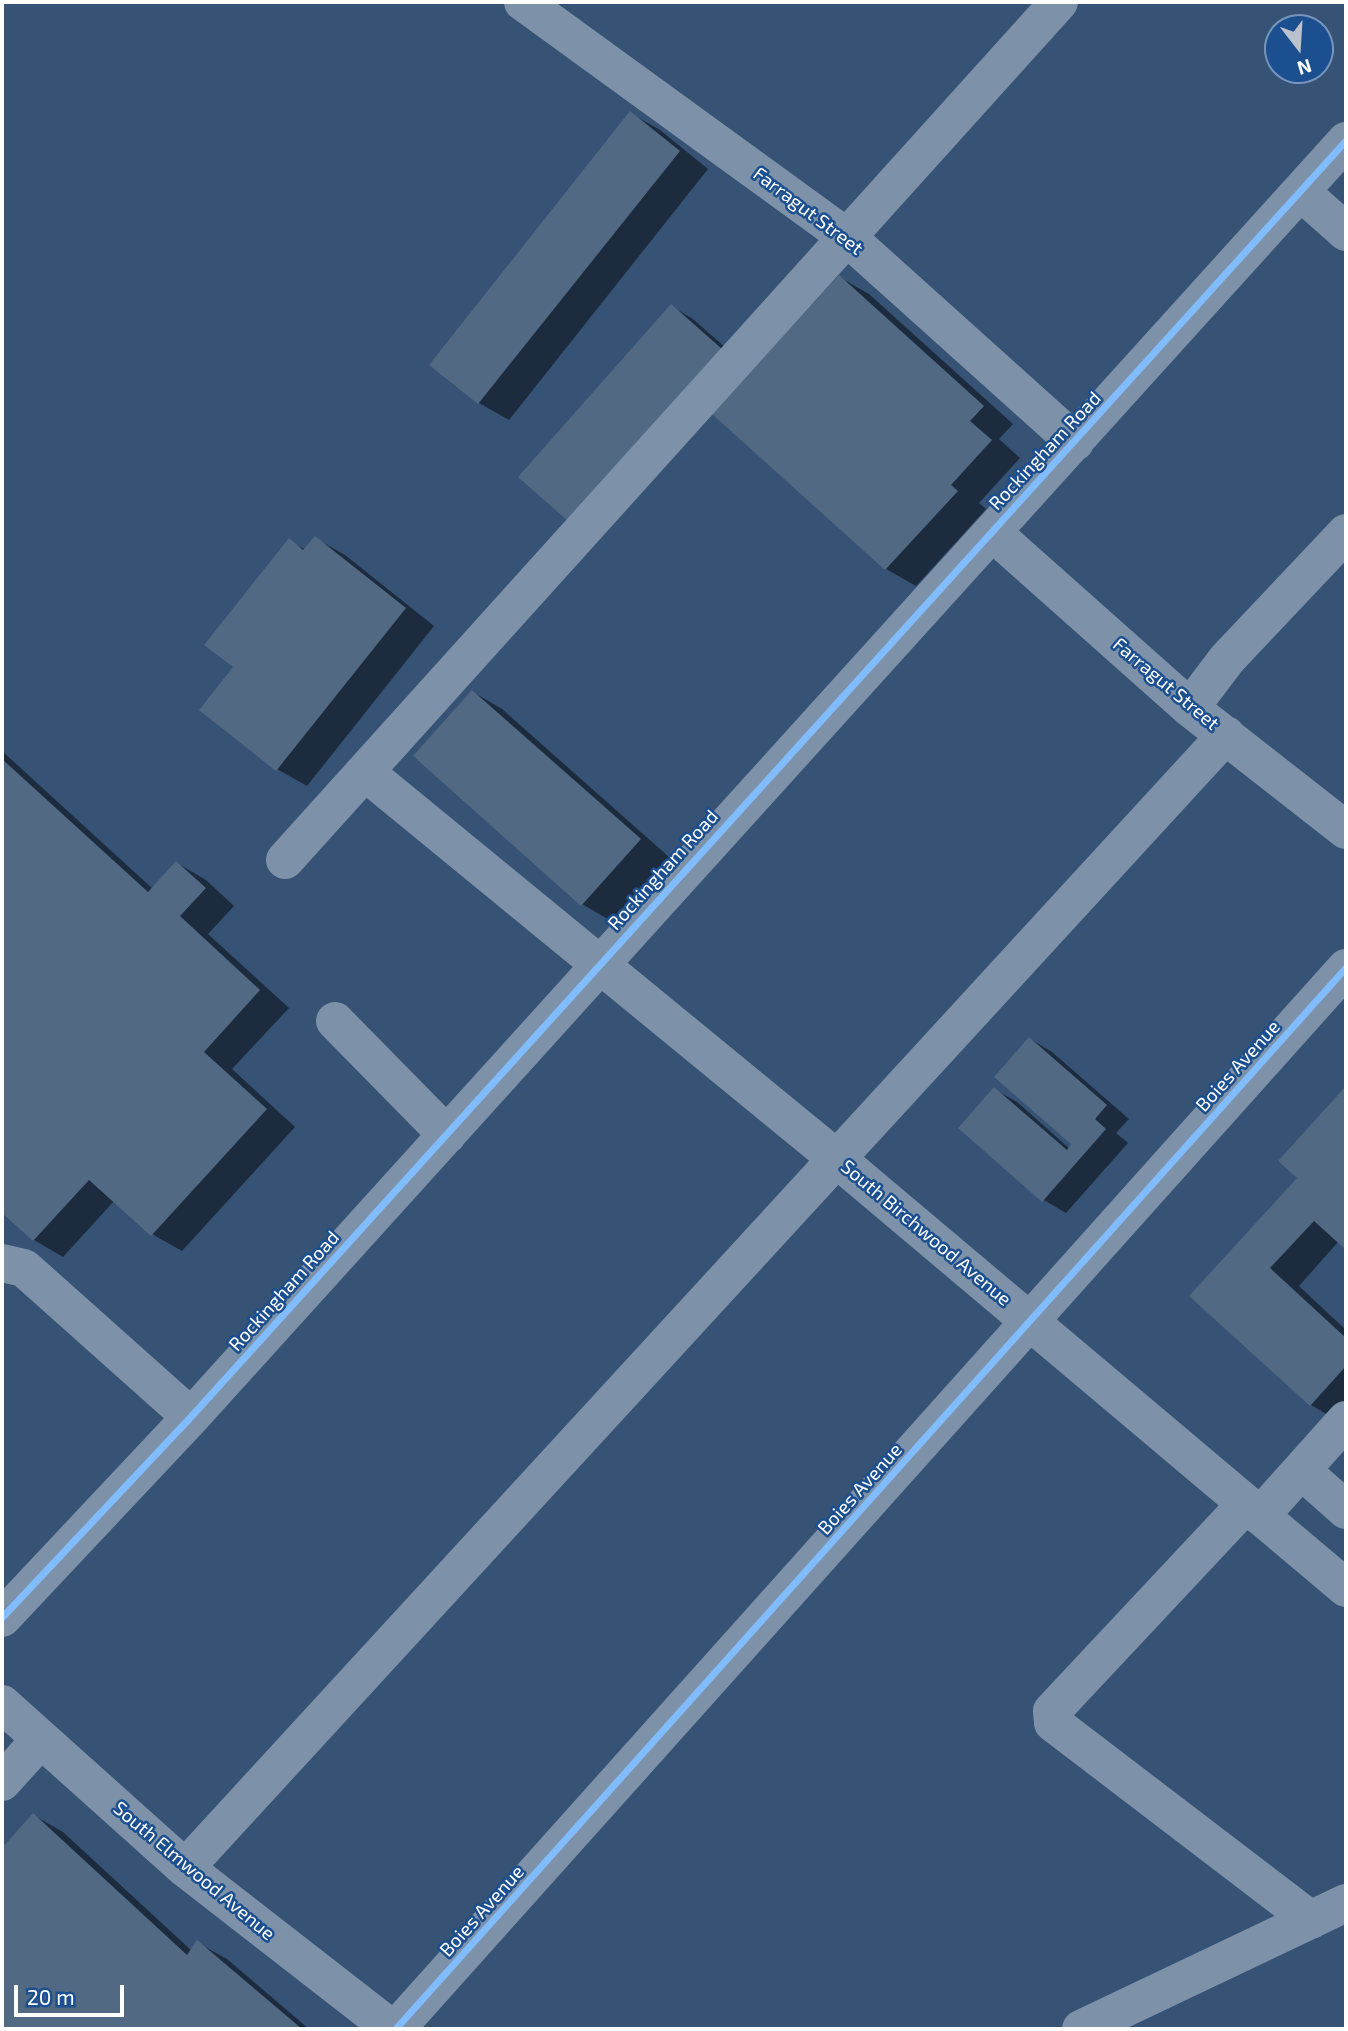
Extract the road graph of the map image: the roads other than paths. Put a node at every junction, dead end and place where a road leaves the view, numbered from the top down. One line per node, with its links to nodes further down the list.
1 (523, 2): 6 (street, Farragut Street)
2 (1059, 2): 6 (street)
3 (1346, 141): 4 (street, Rockingham Road)
4 (1301, 191): 5 (street); 7 (street, Rockingham Road)
5 (1346, 232)
6 (848, 238): 7 (street, Farragut Street); 12 (street)
7 (1075, 442): 8 (street, Rockingham Road)
8 (992, 531): 10 (street, Farragut Street); 15 (street, Rockingham Road)
9 (1346, 533): 10 (street)
10 (1190, 708): 11 (street, Farragut Street)
11 (1226, 735): 13 (street, Farragut Street); 19 (street)
12 (365, 772): 14 (street); 15 (street, South Birchwood Avenue)
13 (1346, 830)
14 (285, 860)
15 (600, 963): 18 (street, Rockingham Road); 19 (street, South Birchwood Avenue)
16 (1346, 968): 21 (street, Boies Avenue)
17 (335, 1021): 18 (street)
18 (447, 1135): 22 (street, Rockingham Road)
19 (837, 1159): 21 (street, South Birchwood Avenue); 32 (street)
20 (2, 1263): 22 (street)
21 (1031, 1321): 25 (street, South Birchwood Avenue); 35 (street, Boies Avenue)
22 (191, 1417): 28 (street, Rockingham Road)
23 (1346, 1420): 24 (street)
24 (1301, 1470): 25 (street); 26 (street)
25 (1253, 1510): 27 (street, South Birchwood Avenue); 34 (street)
26 (1346, 1510)
27 (1346, 1588)
28 (2, 1618)
29 (2, 1704): 30 (street, South Elmwood Avenue)
30 (40, 1740): 31 (street); 32 (street, South Elmwood Avenue)
31 (2, 1782)
32 (186, 1868): 35 (street, South Elmwood Avenue)
33 (1346, 1903): 34 (street)
34 (1311, 1920): 36 (street)
35 (394, 2029)
36 (1081, 2029)

